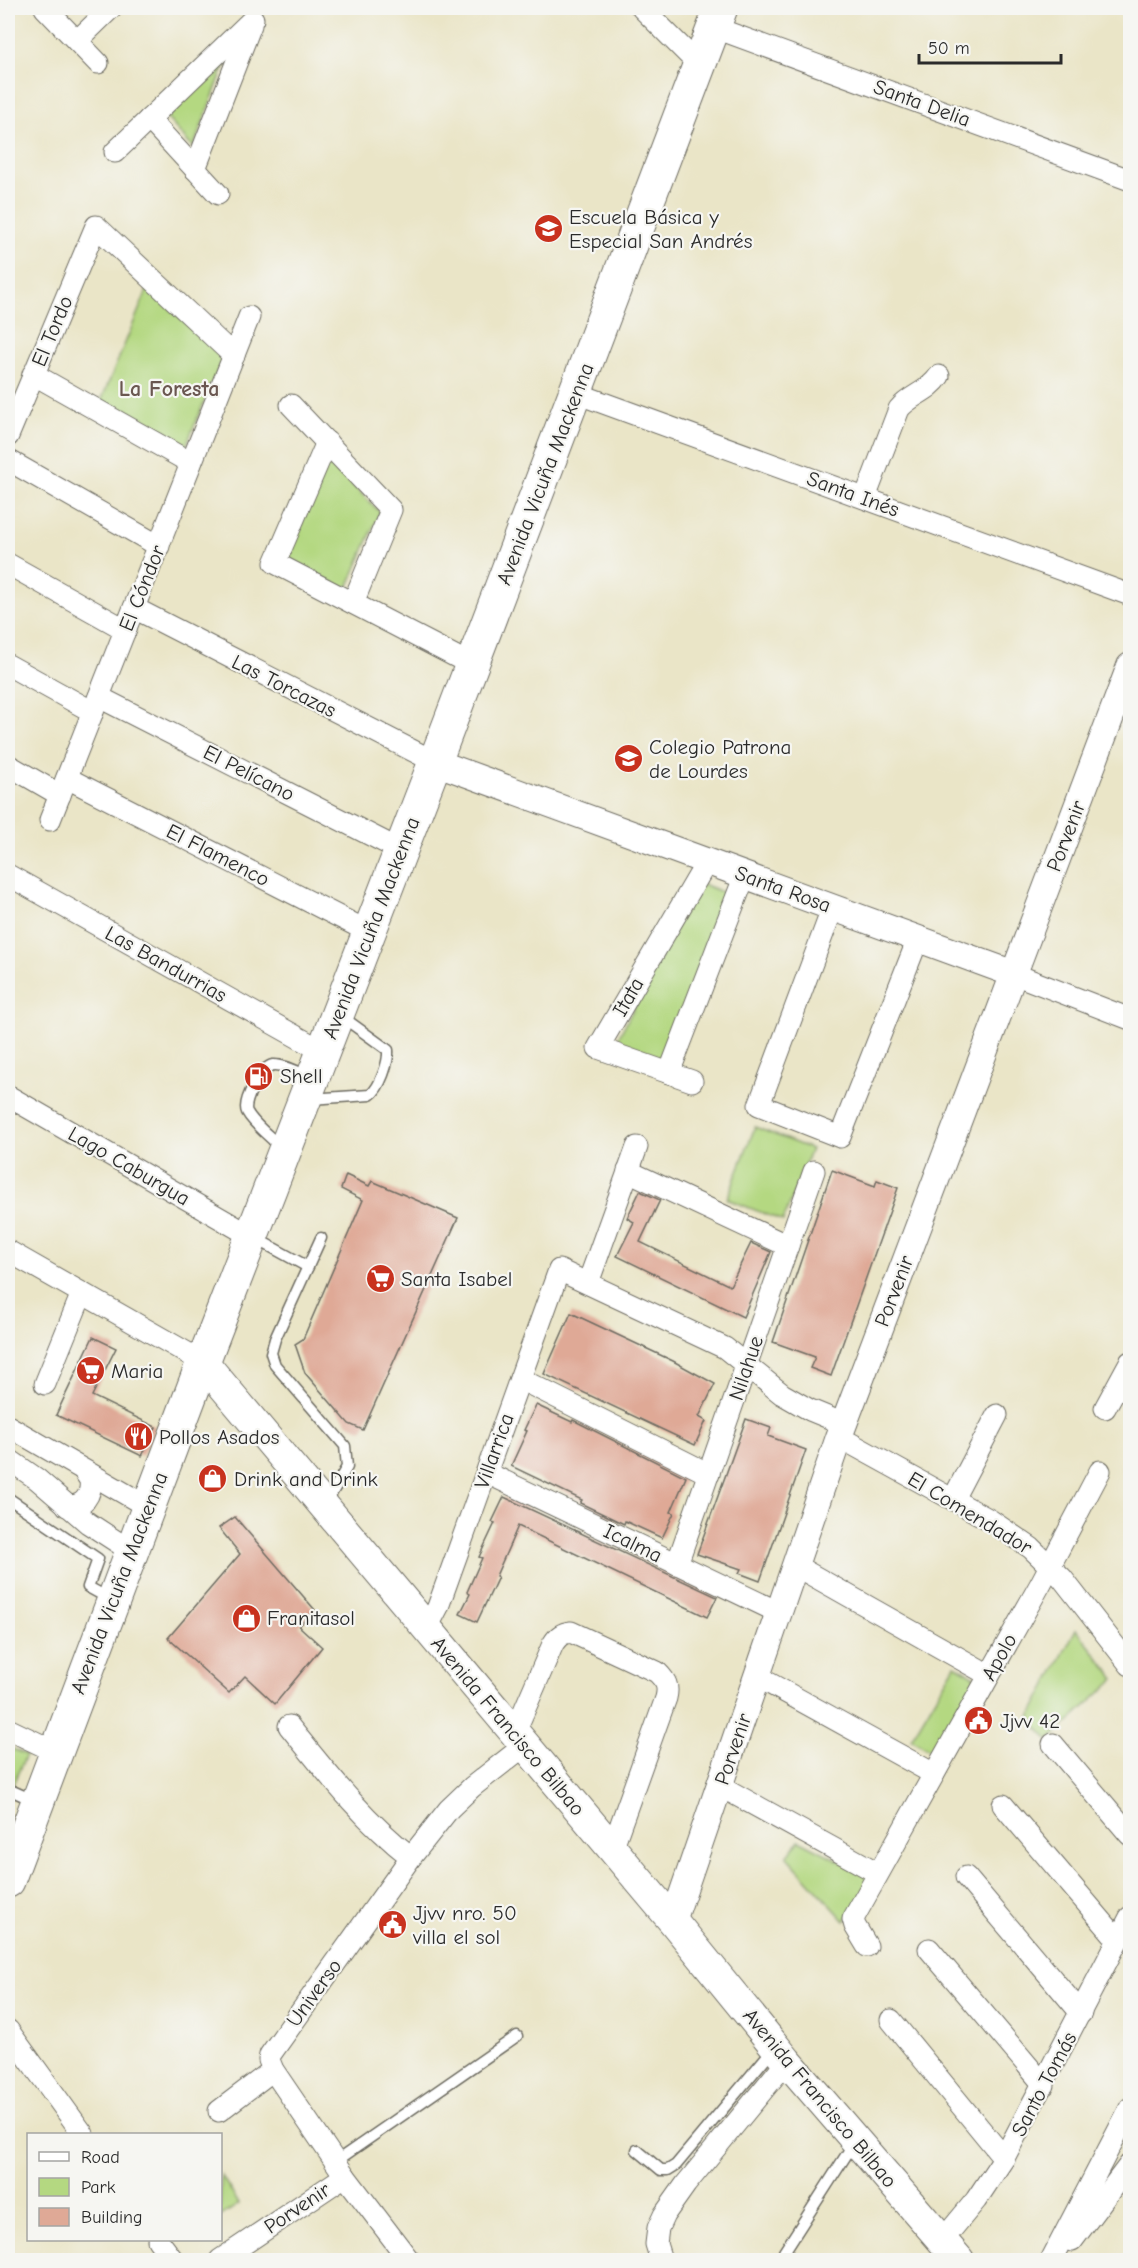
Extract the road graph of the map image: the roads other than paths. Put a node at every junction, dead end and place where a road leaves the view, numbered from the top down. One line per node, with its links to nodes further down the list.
1 (45, 8): 6 (street)
2 (111, 8): 6 (street)
3 (642, 8): 8 (street)
4 (255, 13): 9 (street); 11 (street)
5 (717, 17): 8 (main road, Avenida Vicuña Mackenna); 12 (street, Santa Delia)
6 (77, 41): 7 (street)
7 (98, 63)
8 (699, 65): 18 (main road, Avenida Vicuña Mackenna)
9 (149, 119): 10 (street); 11 (street)
10 (115, 152)
11 (195, 169): 13 (street)
12 (1131, 180)
13 (218, 194)
14 (249, 317): 15 (street, El Cóndor)
15 (234, 356): 16 (street, El Tordo); 23 (street, El Cóndor)
16 (33, 374): 20 (street, El Tordo); 23 (street)
17 (939, 376): 24 (street)
18 (576, 393): 24 (street, Santa Inés); 32 (main road, Avenida Vicuña Mackenna)
19 (291, 405): 21 (street)
20 (8, 436)
21 (327, 442): 28 (street); 28 (street)
22 (8, 460): 25 (street)
23 (191, 463): 25 (street, El Cóndor)
24 (865, 498): 27 (street, Santa Inés)
25 (159, 546): 29 (street, El Cóndor)
26 (8, 564): 30 (street)
27 (1131, 595)
28 (353, 603): 32 (street)
29 (134, 608): 30 (street, El Cóndor); 35 (street, Las Torcazas)
30 (126, 630): 34 (street, El Cóndor)
31 (8, 664): 34 (street, El Pelícano)
32 (472, 665): 35 (main road, Avenida Vicuña Mackenna)
33 (1131, 666): 46 (street, Porvenir)
34 (96, 704): 37 (street, El Cóndor); 39 (street, El Pelícano)
35 (435, 762): 39 (main road, Avenida Vicuña Mackenna); 40 (street, Santa Rosa)
36 (8, 765): 37 (street, El Flamenco)
37 (64, 786): 38 (street, El Cóndor); 44 (street, El Flamenco)
38 (50, 820)
39 (400, 850): 44 (main road, Avenida Vicuña Mackenna)
40 (708, 860): 41 (street, Santa Rosa); 49 (street, Itata)
41 (745, 874): 43 (street, Santa Rosa); 49 (street)
42 (8, 875): 50 (street, Las Bandurrias)
43 (834, 908): 45 (street, Santa Rosa); 45 (street)
44 (369, 932): 47 (main road, Avenida Vicuña Mackenna)
45 (918, 939): 46 (street, Santa Rosa)
46 (1014, 974): 48 (street, Santa Rosa); 73 (street, Porvenir)
47 (338, 1014): 50 (main road, Avenida Vicuña Mackenna); 50 (lane)
48 (1131, 1019)
49 (669, 1073): 51 (street, Itata)
50 (314, 1076): 54 (main road, Avenida Vicuña Mackenna); 54 (lane)
51 (692, 1081)
52 (8, 1096): 57 (street, Lago Caburgua)
53 (637, 1146): 55 (street)
54 (285, 1151): 57 (main road, Avenida Vicuña Mackenna)
55 (628, 1171): 59 (street); 63 (street)
56 (814, 1171): 59 (street, Nilahue)
57 (251, 1236): 61 (lane); 65 (main road, Avenida Vicuña Mackenna)
58 (321, 1238): 61 (lane)
59 (788, 1246): 67 (street, Nilahue)
60 (8, 1251): 64 (street, Avenida Francisco Bilbao)
61 (308, 1267): 83 (lane)
62 (559, 1270): 63 (street, El Comendador); 68 (street, Villarrica)
63 (588, 1283): 67 (street, El Comendador)
64 (82, 1293): 65 (street, Avenida Francisco Bilbao); 69 (street)
65 (202, 1362): 82 (main road, Avenida Vicuña Mackenna); 83 (main road, Avenida Francisco Bilbao)
66 (1131, 1362): 70 (street)
67 (746, 1365): 73 (street, El Comendador); 78 (street, Nilahue)
68 (520, 1379): 77 (street, Villarrica); 78 (street)
69 (45, 1384)
70 (1106, 1408)
71 (997, 1415): 80 (street)
72 (8, 1426): 75 (street)
73 (841, 1430): 80 (street, El Comendador); 87 (street, Porvenir)
74 (8, 1459): 81 (street)
75 (84, 1470): 81 (street); 82 (street)
76 (1100, 1471): 86 (street, Apolo)
77 (486, 1473): 85 (street, Icalma); 90 (street, Villarrica)
78 (709, 1474): 85 (street, Nilahue)
79 (8, 1498): 88 (lane)
80 (953, 1499): 86 (street, El Comendador)
81 (68, 1506): 84 (street)
82 (148, 1507): 84 (main road, Avenida Vicuña Mackenna)
83 (324, 1507): 90 (main road, Avenida Francisco Bilbao)
84 (131, 1551): 88 (main road, Avenida Vicuña Mackenna)
85 (677, 1564): 89 (street, Icalma)
86 (1050, 1565): 91 (street, El Comendador); 92 (street, Apolo)
87 (796, 1566): 89 (street, Porvenir); 92 (street)
88 (112, 1601): 98 (main road, Avenida Vicuña Mackenna)
89 (780, 1613): 93 (street, Porvenir)
90 (426, 1630): 96 (main road, Avenida Francisco Bilbao)
91 (1131, 1665)
92 (989, 1674): 99 (street, Apolo)
93 (758, 1677): 99 (street); 100 (street, Porvenir)
94 (289, 1726): 106 (street)
95 (8, 1729): 98 (street)
96 (519, 1740): 105 (main road, Avenida Francisco Bilbao); 105 (street); 106 (street, Universo)
97 (1053, 1743): 104 (street)
98 (56, 1752): 102 (main road, Avenida Vicuña Mackenna)
99 (933, 1774): 107 (street, Apolo)
100 (720, 1786): 107 (street); 111 (street, Porvenir)
101 (8, 1789): 102 (lane)
102 (37, 1802): 109 (main road, Avenida Vicuña Mackenna)
103 (1003, 1805): 112 (street)
104 (1131, 1835)
105 (612, 1849): 111 (main road, Avenida Francisco Bilbao)
106 (411, 1857): 120 (street, Universo)
107 (878, 1873): 113 (street, Apolo)
108 (966, 1876): 115 (street)
109 (8, 1881)
110 (1131, 1917): 112 (street, Santo Tomás)
111 (673, 1921): 119 (main road, Avenida Francisco Bilbao)
112 (1118, 1940): 115 (street, Santo Tomás)
113 (867, 1946)
114 (928, 1949): 121 (street)
115 (1081, 2013): 121 (street, Santo Tomás)
116 (891, 2020): 127 (street)
117 (8, 2030): 124 (street)
118 (517, 2036): 129 (lane)
119 (781, 2054): 125 (main road, Avenida Francisco Bilbao); 126 (lane); 136 (street)
120 (273, 2070): 123 (street); 129 (street)
121 (1044, 2085): 127 (street, Santo Tomás)
122 (1131, 2108): 137 (street)
123 (219, 2111)
124 (82, 2133)
125 (856, 2141): 131 (main road, Avenida Francisco Bilbao); 132 (lane)
126 (637, 2150)
127 (1004, 2158): 131 (street, Santo Tomás)
128 (1131, 2164): 138 (street)
129 (340, 2169): 134 (street, Porvenir); 135 (street)
130 (159, 2241): 133 (street)
131 (950, 2251)
132 (784, 2252)
133 (173, 2260)
134 (220, 2260)
135 (409, 2260)
136 (661, 2260)
137 (1051, 2260)
138 (1057, 2260)

